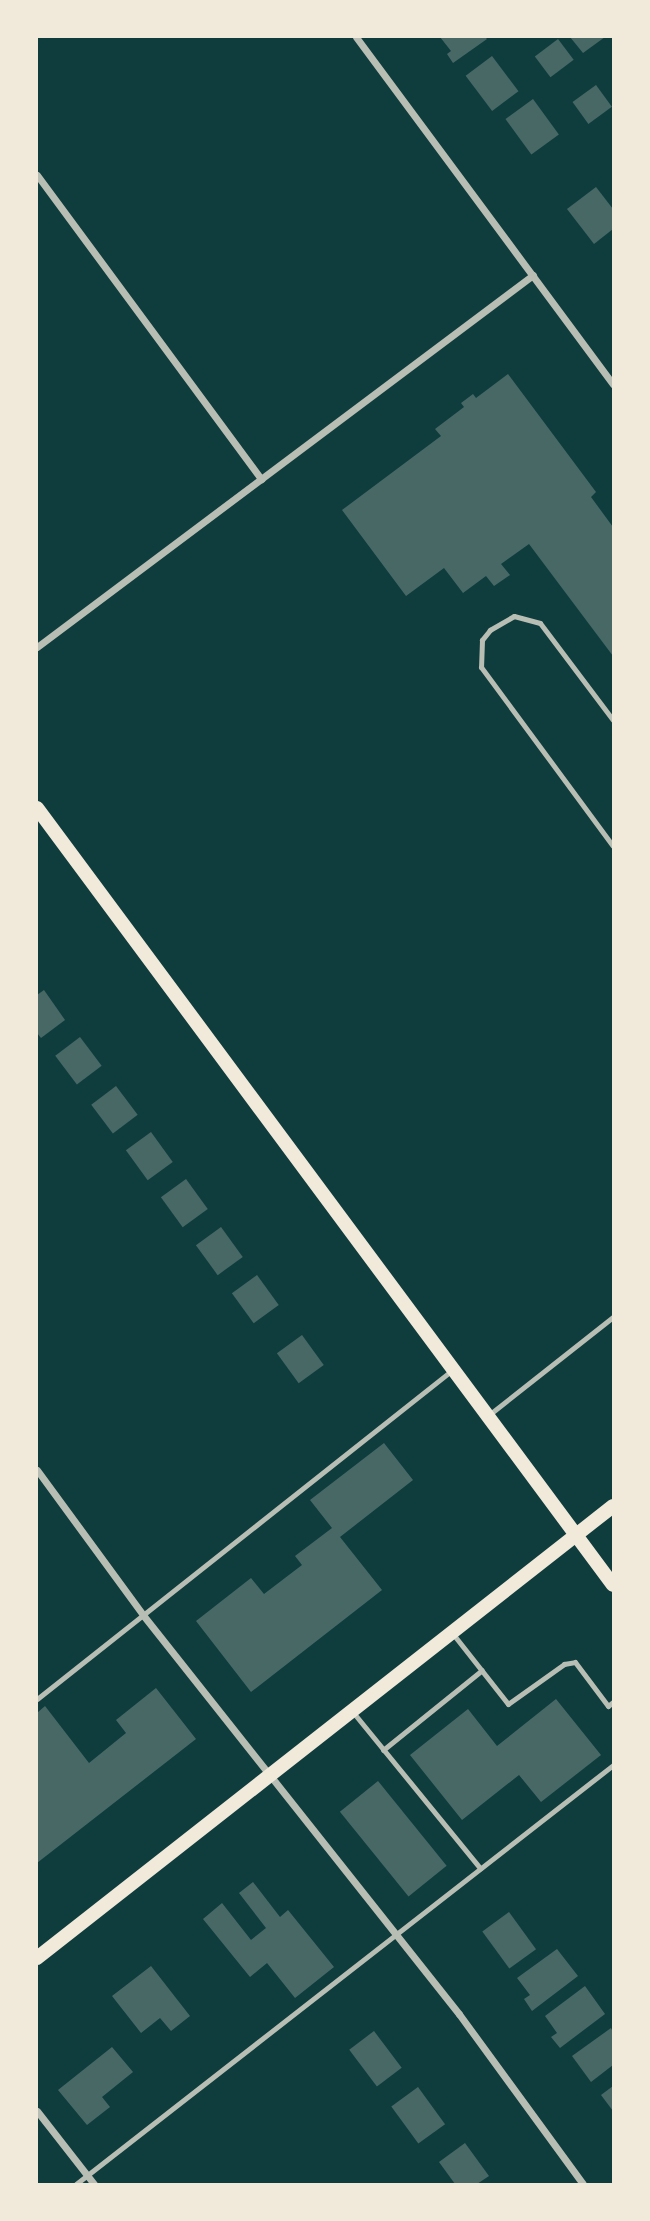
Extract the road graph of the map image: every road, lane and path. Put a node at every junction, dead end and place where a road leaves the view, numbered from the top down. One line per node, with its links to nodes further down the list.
1 (356, 37): 3 (street)
2 (37, 175): 5 (street)
3 (533, 275): 4 (street); 5 (street)
4 (613, 383)
5 (261, 479): 6 (street)
6 (37, 647)
7 (613, 720): 9 (lane)
8 (37, 808): 11 (main road)
9 (613, 846)
10 (613, 1317): 12 (lane)
11 (453, 1370): 12 (main road); 17 (lane)
12 (487, 1416): 15 (main road)
13 (37, 1470): 17 (street)
14 (613, 1506): 15 (main road)
15 (575, 1535): 16 (main road); 18 (main road)
16 (613, 1585)
17 (143, 1615): 20 (lane); 25 (street)
18 (451, 1632): 19 (lane); 22 (main road)
19 (482, 1670): 21 (lane); 23 (lane)
20 (37, 1699)
21 (613, 1702)
22 (352, 1711): 23 (lane); 25 (main road)
23 (383, 1750): 26 (lane)
24 (613, 1765): 26 (lane)
25 (269, 1776): 27 (street); 28 (main road)
26 (480, 1868): 27 (lane)
27 (395, 1934): 30 (lane); 33 (street)
28 (37, 1958)
29 (37, 2111): 30 (street)
30 (87, 2176): 31 (lane); 32 (street)
31 (76, 2184)
32 (94, 2184)
33 (583, 2184)

